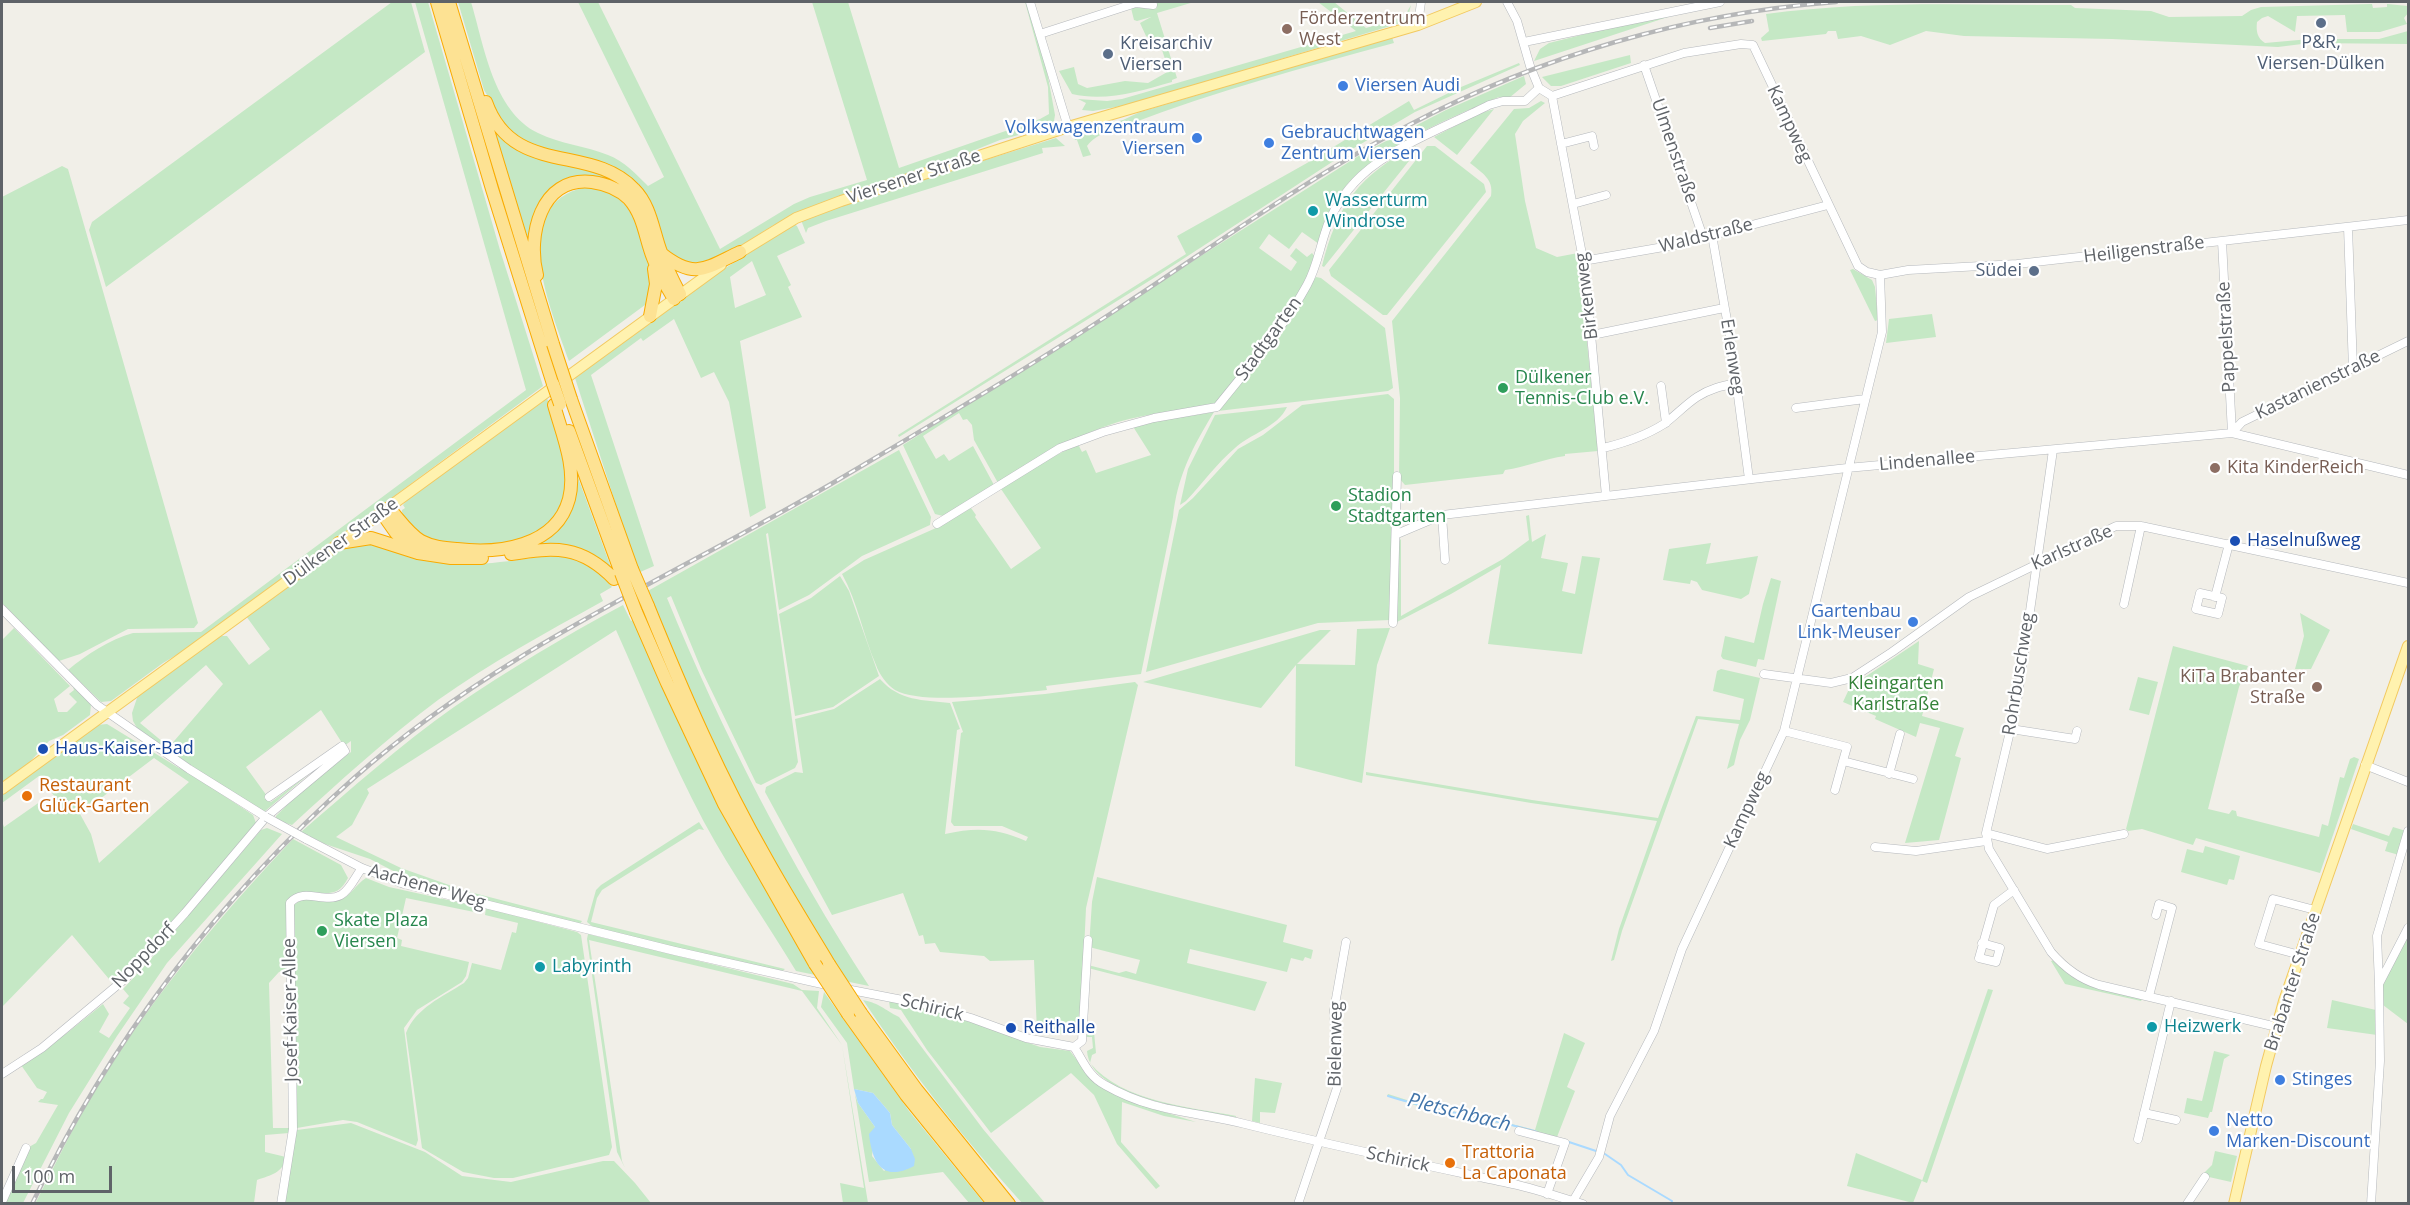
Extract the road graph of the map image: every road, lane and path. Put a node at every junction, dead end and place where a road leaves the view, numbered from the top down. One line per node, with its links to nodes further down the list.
1 (437, 2): 36 (highway)
2 (448, 2): 12 (highway)
3 (1030, 2): 10 (street)
4 (1421, 2): 9 (street)
5 (1476, 2): 9 (main road, Viersener Straße)
6 (1507, 2): 11 (street)
7 (1720, 2): 11 (street)
8 (1153, 5): 10 (street)
9 (1418, 25): 16 (main road, Viersener Straße)
10 (1040, 34): 16 (street)
11 (1524, 42): 14 (street)
12 (466, 60): 28 (highway); 36 (highway)
13 (1644, 65): 15 (street, Kampweg); 21 (street, Kampweg); 25 (street, Ulmenstraße)
14 (1539, 88): 15 (street); 54 (street, Stadtgarten)
15 (1552, 96): 17 (street, Birkenweg)
16 (1068, 128): 27 (main road, Viersener Straße)
17 (1561, 144): 18 (street); 20 (street, Birkenweg)
18 (1594, 146)
19 (1606, 195): 20 (street)
20 (1573, 204): 29 (street, Birkenweg)
21 (1828, 205): 24 (street, Waldstraße); 30 (street, Kampweg)
22 (2409, 220): 23 (street, Heiligenstraße)
23 (2348, 227): 26 (street, Heiligenstraße); 37 (street)
24 (1712, 235): 25 (street, Waldstraße); 32 (street, Erlenweg)
25 (1703, 237): 29 (street, Waldstraße)
26 (2222, 241): 30 (street, Heiligenstraße); 44 (street, Pappelstraße)
27 (740, 252): 28 (highway); 31 (main road, Viersener Straße)
28 (657, 256): 31 (highway); 33 (highway); 36 (highway)
29 (1583, 261): 34 (street, Birkenweg)
30 (1880, 274): 40 (street, Kampweg)
31 (677, 297): 33 (main road, Dülkener Straße)
32 (1725, 308): 34 (street); 38 (street, Erlenweg)
33 (650, 316): 52 (main road, Dülkener Straße)
34 (1592, 335): 45 (street, Birkenweg)
35 (2409, 341): 37 (street, Kastanienstraße)
36 (547, 346): 41 (highway, bridge); 41 (highway, bridge)
37 (2353, 369): 44 (street, Kastanienstraße)
38 (1736, 383): 43 (street); 50 (street, Erlenweg)
39 (1661, 386): 43 (street)
40 (1865, 399): 42 (street); 47 (street, Kampweg)
41 (561, 403): 52 (highway); 62 (highway)
42 (1796, 408)
43 (1666, 423): 45 (street)
44 (2232, 433): 46 (street, Lindenallee); 48 (street, Lindenallee)
45 (1603, 448): 51 (street, Birkenweg)
46 (2052, 450): 47 (street, Lindenallee); 61 (street, Rohrbuschweg)
47 (1848, 468): 50 (street, Lindenallee); 71 (street, Kampweg)
48 (2409, 475)
49 (1397, 476): 56 (street)
50 (1749, 479): 51 (street, Lindenallee)
51 (1606, 496): 53 (street, Lindenallee)
52 (386, 510): 57 (main road, Dülkener Straße); 59 (highway)
53 (1442, 515): 56 (street, Lindenallee); 60 (street)
54 (937, 524)
55 (2141, 526): 58 (street, Karlstraße); 61 (street, Karlstraße); 65 (street)
56 (1397, 534): 68 (street)
57 (339, 543): 59 (highway); 72 (main road, Dülkener Straße)
58 (2229, 544): 63 (street, Karlstraße); 64 (street)
59 (418, 553): 62 (highway)
60 (1445, 560)
61 (2036, 563): 71 (street, Karlstraße); 73 (street, Rohrbuschweg)
62 (622, 573): 67 (highway, bridge); 67 (highway, bridge)
63 (2409, 584)
64 (2215, 597)
65 (2124, 604)
66 (2, 609): 72 (street, Aachener Weg)
67 (642, 609): 117 (highway, bridge); 118 (highway, bridge)
68 (1393, 623)
69 (2409, 646): 78 (main road, Brabanter Straße)
70 (1764, 674): 71 (street, Karlstraße)
71 (1798, 680): 74 (street, Kampweg)
72 (107, 712): 82 (main road, Dülkener Straße); 85 (street, Aachener Weg)
73 (2011, 729): 75 (street); 88 (street, Rohrbuschweg)
74 (1785, 731): 77 (street); 114 (street, Kampweg)
75 (2077, 731)
76 (1900, 734): 79 (street)
77 (1843, 761): 79 (street); 83 (street)
78 (2365, 765): 81 (street); 92 (main road, Brabanter Straße)
79 (1890, 774): 80 (street)
80 (1913, 779)
81 (2409, 782)
82 (2, 789)
83 (1835, 790)
84 (270, 797): 85 (street, Noppdorf)
85 (266, 817): 90 (street, Aachener Weg, bridge); 105 (street, Noppdorf)
86 (2409, 831): 100 (street)
87 (2124, 834): 88 (street)
88 (1986, 837): 89 (street); 91 (street)
89 (1875, 847)
90 (362, 868): 99 (street, Aachener Weg); 116 (street, Josef-Kaiser-Allee)
91 (2014, 890): 97 (street); 101 (street)
92 (2315, 910): 98 (main road, Brabanter Straße); 98 (street)
93 (2156, 915): 101 (street)
94 (2409, 928): 100 (street)
95 (1088, 940): 104 (street)
96 (1346, 942): 110 (street, Bielenweg)
97 (1982, 943)
98 (2300, 955): 103 (main road, Brabanter Straße)
99 (822, 984): 104 (street, Schirick)
100 (2379, 984): 123 (street)
101 (2149, 996): 102 (street)
102 (2171, 1001): 103 (street); 106 (street)
103 (2277, 1027): 122 (main road, Brabanter Straße)
104 (1074, 1047): 110 (street, Schirick)
105 (2, 1074)
106 (2144, 1113): 107 (street); 109 (street)
107 (2176, 1120)
108 (1519, 1131): 113 (street)
109 (2138, 1139)
110 (1317, 1143): 113 (street, Schirick); 119 (street)
111 (26, 1148): 115 (street)
112 (2205, 1177): 121 (street)
113 (1547, 1194): 114 (street, Schirick)
114 (1573, 1201): 120 (street, Schirick)
115 (2, 1202)
116 (280, 1203)
117 (994, 1203)
118 (1009, 1203)
119 (1298, 1203)
120 (1583, 1203)
121 (2187, 1203)
122 (2234, 1203)
123 (2371, 1203)

